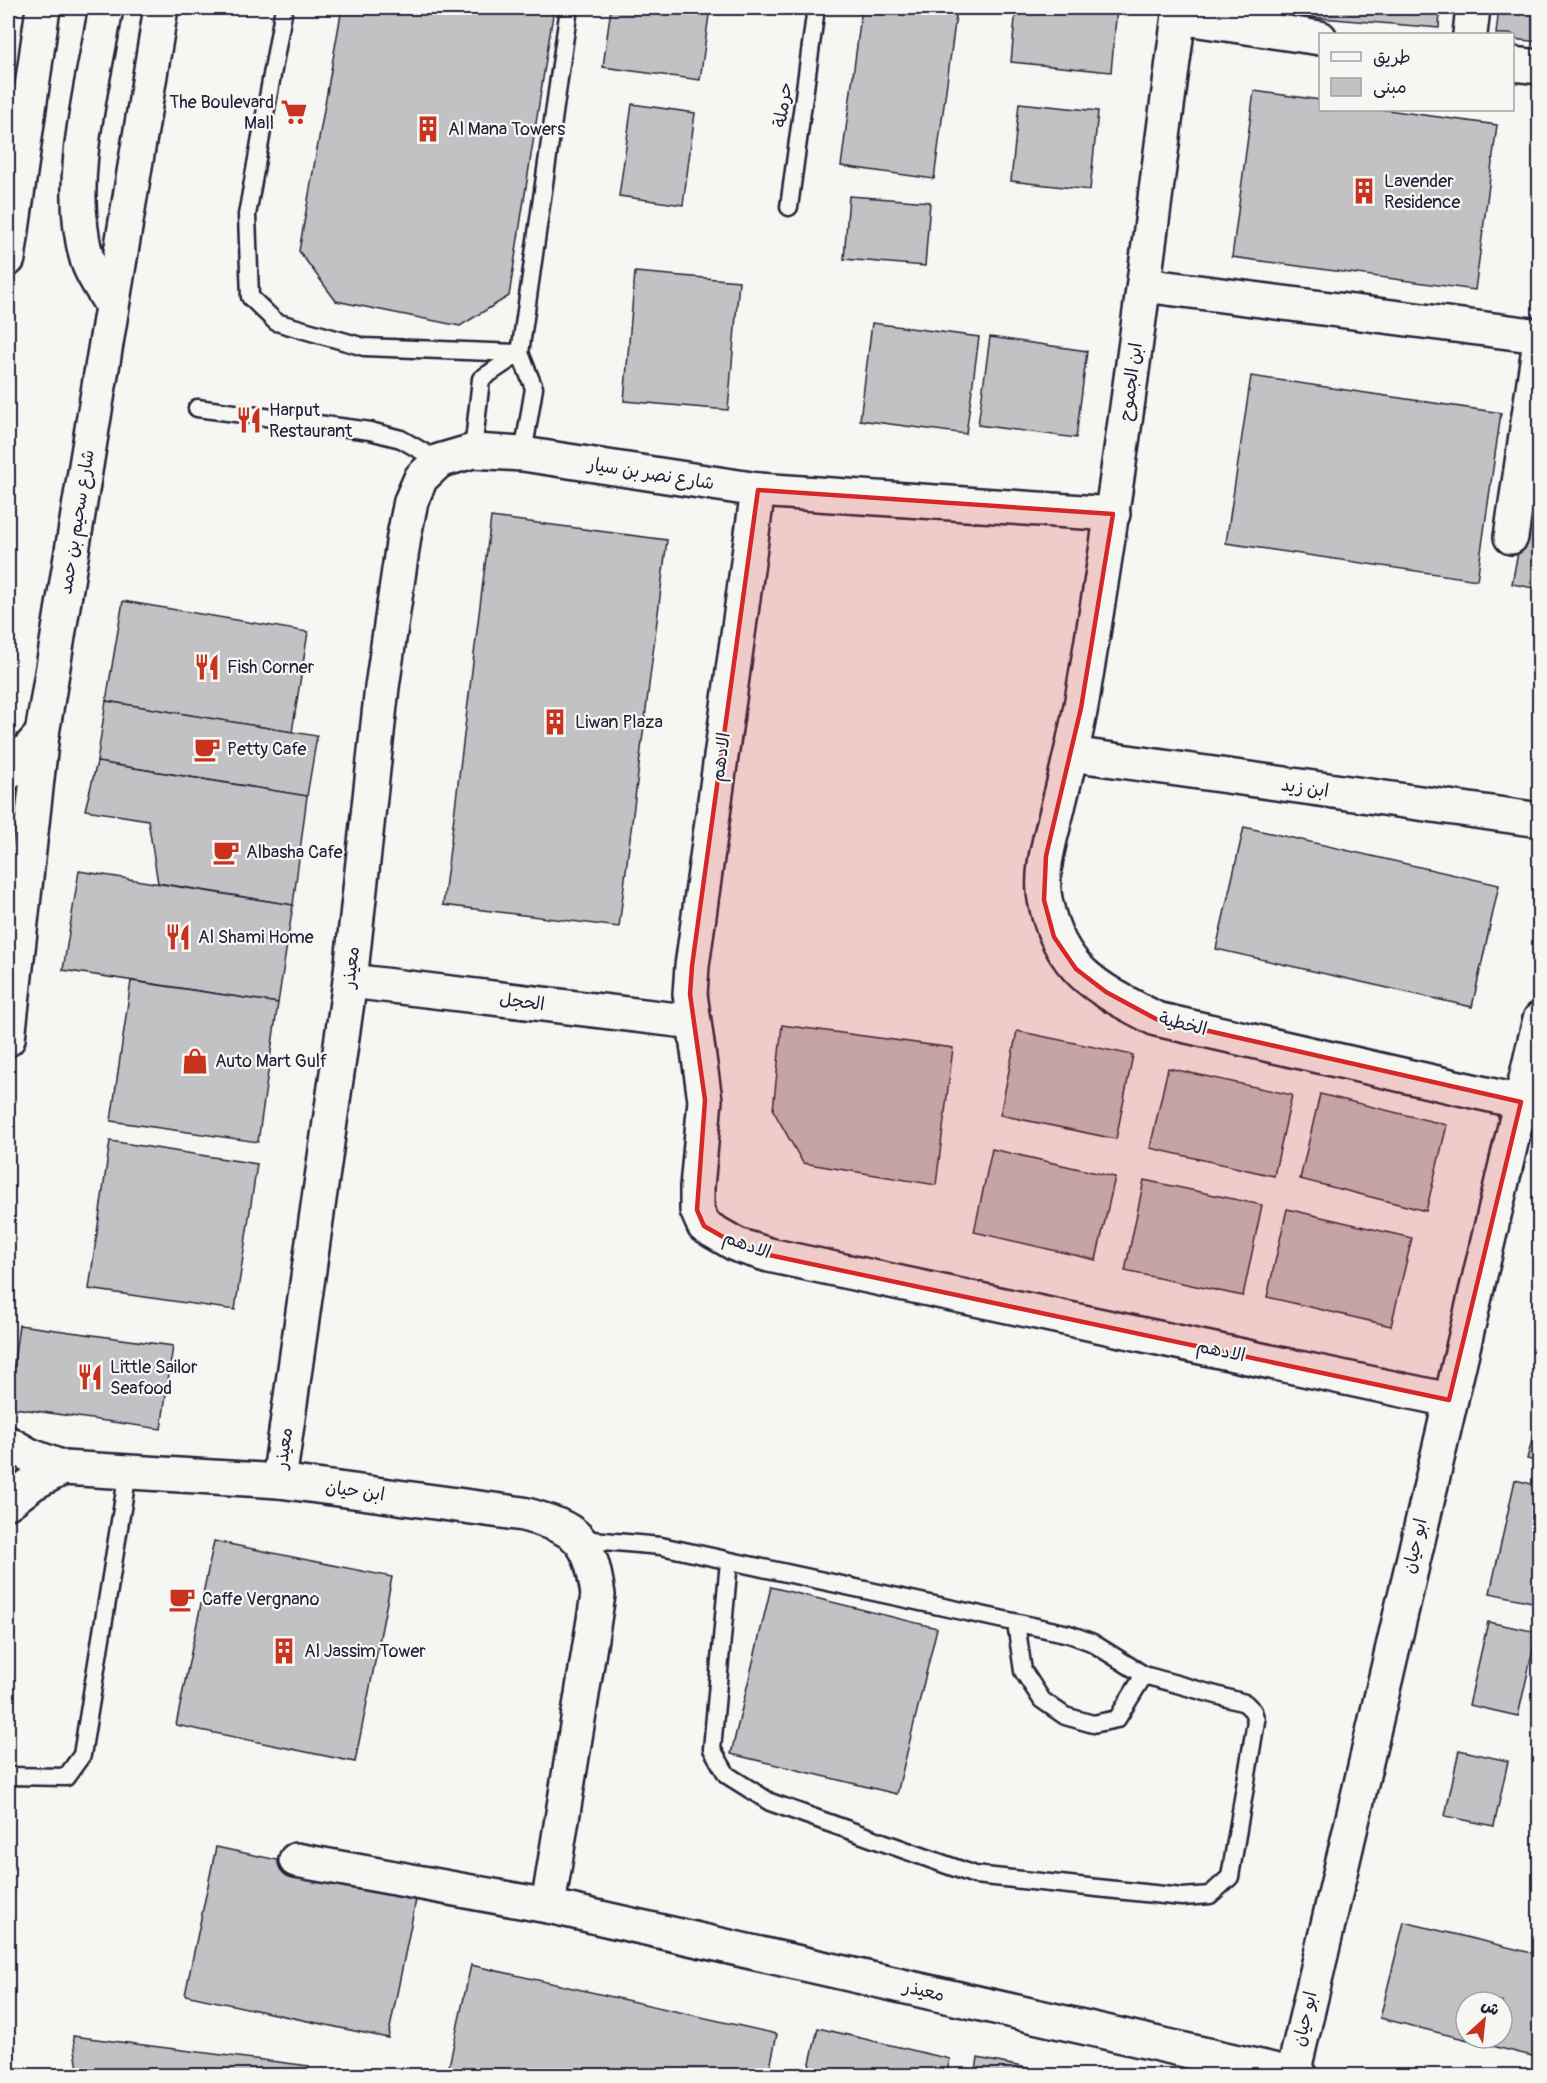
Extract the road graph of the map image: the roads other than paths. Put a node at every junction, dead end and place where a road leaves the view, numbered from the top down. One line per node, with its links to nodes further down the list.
1 (44, 8): 14 (main road)
2 (106, 8): 16 (main road)
3 (161, 8): 16 (main road, شارع سحيم بن حمد)
4 (284, 8): 19 (lane)
5 (569, 8): 19 (lane)
6 (816, 8): 13 (lane, حرملة)
7 (1473, 8): 9 (main road)
8 (1179, 12): 10 (main road); 15 (main road, ابن الجموح)
9 (1470, 33)
10 (1319, 38)
11 (1514, 64): 12 (main road)
12 (1539, 66)
13 (789, 207)
14 (8, 259)
15 (1144, 285): 17 (main road); 25 (main road, ابن الجموح)
16 (111, 304): 27 (main road, شارع سحيم بن حمد)
17 (1539, 336)
18 (1539, 341): 26 (main road)
19 (520, 353): 21 (lane); 22 (lane)
20 (197, 408): 23 (lane)
21 (473, 451): 22 (main road, شارع نصر بن سيار); 23 (main road, شارع نصر بن سيار)
22 (523, 454): 24 (main road, شارع نصر بن سيار)
23 (439, 460): 31 (main road, معيذر)
24 (758, 490): 25 (main road, شارع نصر بن سيار); 33 (main road, الادهم)
25 (1113, 514): 28 (main road, ابن الجموح)
26 (1511, 537)
27 (42, 735): 29 (main road); 34 (main road, شارع سحيم بن حمد)
28 (1071, 754): 30 (main road, ابن زيد); 35 (main road, الخطية)
29 (8, 773)
30 (1539, 820)
31 (350, 981): 33 (main road, الحجل); 40 (main road, معيذر)
32 (1539, 1019): 35 (main road, ابو حيان)
33 (694, 1022): 36 (main road, الادهم)
34 (8, 1039)
35 (1521, 1102): 36 (main road, ابو حيان)
36 (1449, 1400): 49 (main road, ابو حيان)
37 (8, 1443): 38 (main road, ابن حيان)
38 (63, 1468): 39 (main road, ابن حيان); 41 (main road)
39 (128, 1472): 40 (main road, ابن حيان); 46 (lane)
40 (279, 1481): 42 (main road, ابن حيان)
41 (8, 1502)
42 (581, 1539): 43 (lane); 48 (main road)
43 (729, 1561): 44 (lane); 45 (lane)
44 (1016, 1623): 45 (lane); 45 (lane)
45 (1144, 1676)
46 (8, 1776)
47 (296, 1860): 48 (main road, معيذر)
48 (548, 1906): 49 (main road, معيذر)
49 (1296, 2075)

